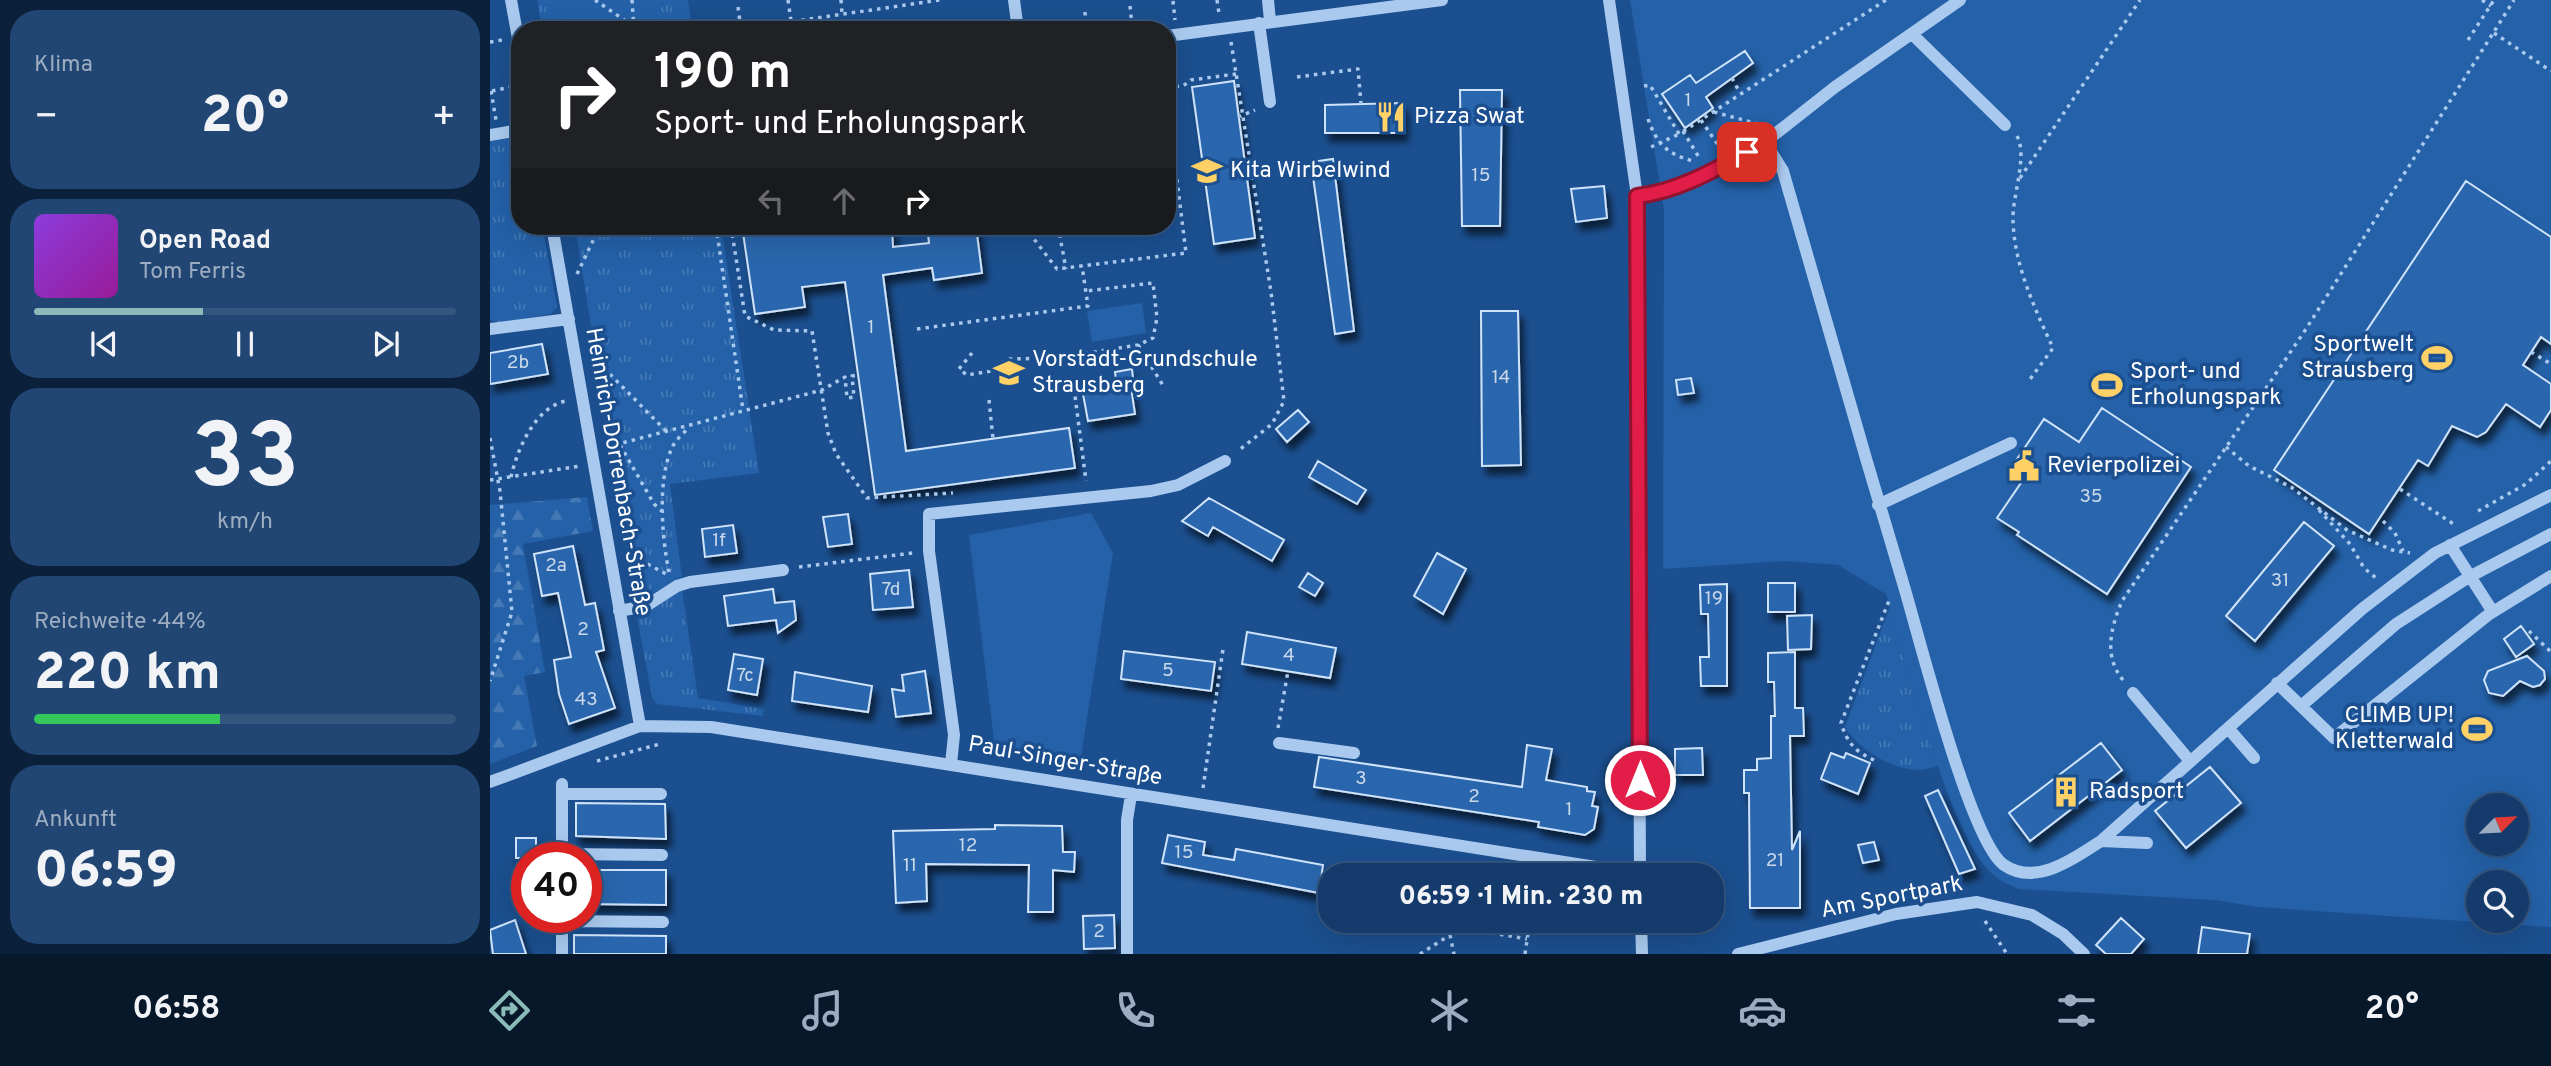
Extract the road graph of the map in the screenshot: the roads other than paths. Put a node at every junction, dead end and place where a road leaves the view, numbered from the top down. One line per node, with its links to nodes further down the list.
1 (511, 0): 7 (street)
2 (1014, 0): 8 (street)
3 (1268, 0): 9 (street)
4 (1443, 0): 9 (street)
5 (1609, 0): 17 (street)
6 (1960, 0): 10 (street)
7 (515, 21)
8 (1017, 21)
9 (1264, 22): 11 (street); 12 (street)
10 (1912, 34): 13 (street); 16 (street)
11 (1176, 35)
12 (1269, 102)
13 (2005, 125)
14 (493, 129): 15 (street)
15 (511, 130)
16 (1765, 142): 17 (street); 24 (street)
17 (1637, 196): 51 (street)
18 (554, 235): 19 (street, Heinrich-Dorrenbach-Straße)
19 (569, 320): 20 (street); 30 (street, Heinrich-Dorrenbach-Straße)
20 (490, 329)
21 (2011, 443): 24 (street)
22 (1225, 461): 41 (street)
23 (2551, 495): 26 (street)
24 (1878, 505): 45 (street)
25 (2551, 534): 29 (street)
26 (2450, 545): 29 (street); 32 (street)
27 (783, 570): 30 (street)
28 (2551, 576): 31 (street)
29 (2469, 577): 31 (street); 34 (street)
30 (619, 611): 35 (street, Heinrich-Dorrenbach-Straße)
31 (2493, 612): 34 (street)
32 (2277, 683): 34 (street); 36 (street)
33 (2133, 693): 40 (street)
34 (2301, 706)
35 (640, 726): 41 (street, Paul-Singer-Straße); 42 (street, Paul-Singer-Straße)
36 (2228, 728): 39 (street); 40 (street)
37 (1278, 741): 38 (street)
38 (1354, 753)
39 (2254, 758)
40 (2189, 761): 45 (street)
41 (951, 764): 44 (street, Paul-Singer-Straße)
42 (490, 782)
43 (661, 794): 46 (street)
44 (1131, 795): 50 (street, Paul-Singer-Straße); 57 (street)
45 (2101, 841): 47 (street)
46 (562, 842)
47 (2147, 843)
48 (662, 855): 49 (street)
49 (602, 856)
50 (1569, 863)
51 (1640, 863)
52 (602, 920): 53 (street)
53 (663, 922)
54 (562, 933): 56 (street)
55 (1641, 933): 58 (street)
56 (562, 954)
57 (1127, 954)
58 (1642, 954)
59 (1738, 954): 60 (street, Am Sportpark)
60 (2084, 954)

